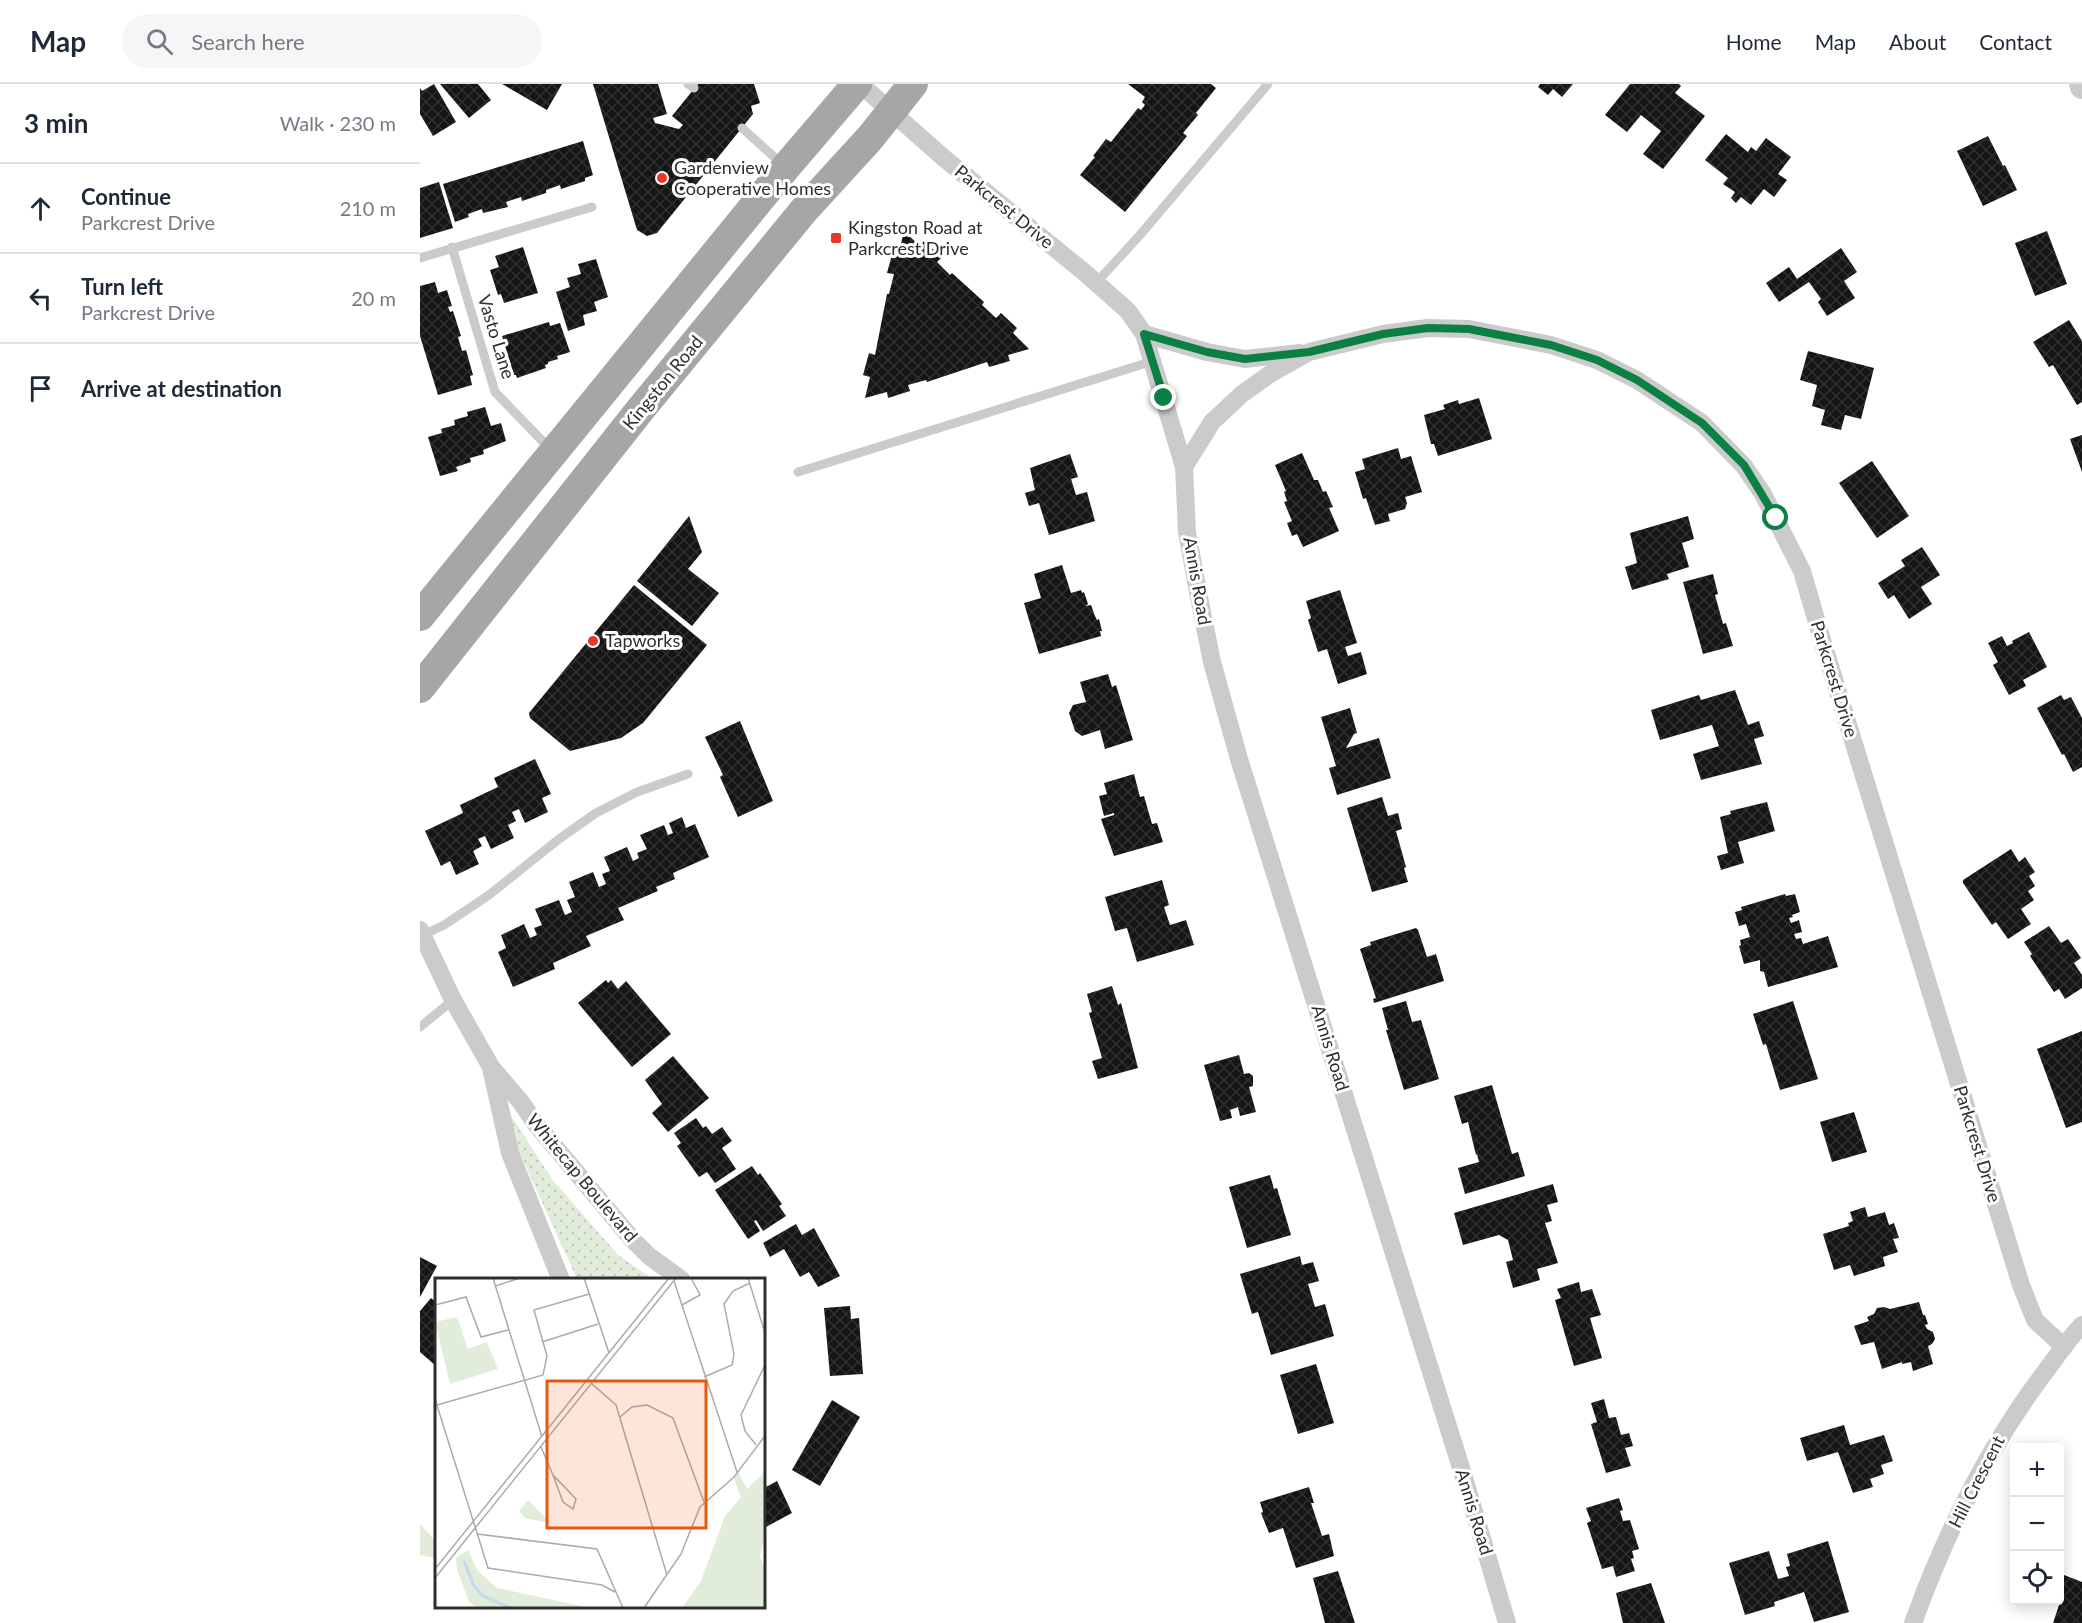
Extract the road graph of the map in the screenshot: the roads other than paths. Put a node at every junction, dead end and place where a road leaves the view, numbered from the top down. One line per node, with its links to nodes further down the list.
1 (858, 84): 4 (street, Parkcrest Drive); 6 (main road)
2 (914, 84): 4 (main road, Kingston Road)
3 (1268, 84): 11 (lane)
4 (890, 111): 8 (main road, Kingston Road); 11 (street, Parkcrest Drive)
5 (742, 128): 6 (lane)
6 (786, 167): 8 (main road); 15 (main road)
7 (592, 207): 9 (lane)
8 (805, 209): 19 (main road, Kingston Road)
9 (452, 247): 10 (lane); 15 (lane, Vasto Lane)
10 (420, 258)
11 (1096, 283): 12 (street, Parkcrest Drive)
12 (1144, 334): 13 (street, Parkcrest Drive); 14 (street, Parkcrest Drive)
13 (1309, 352): 16 (street, Parkcrest Drive); 28 (street, Parkcrest Drive)
14 (1153, 361): 16 (street, Parkcrest Drive); 17 (lane)
15 (553, 453): 18 (main road)
16 (1184, 467): 29 (street, Annis Road)
17 (798, 472)
18 (420, 616)
19 (420, 688)
20 (688, 774): 21 (lane)
21 (421, 933): 22 (street, Whitecap Boulevard)
22 (453, 1000): 23 (lane); 24 (street, Whitecap Boulevard)
23 (420, 1027)
24 (491, 1067): 25 (street, Whitecap Boulevard); 26 (street, Whitecap Boulevard)
25 (560, 1278)
26 (679, 1278)
27 (2082, 1324): 28 (street, Hill Crescent)
28 (2064, 1347): 30 (street, Hill Crescent)
29 (1507, 1623)
30 (1913, 1623)

